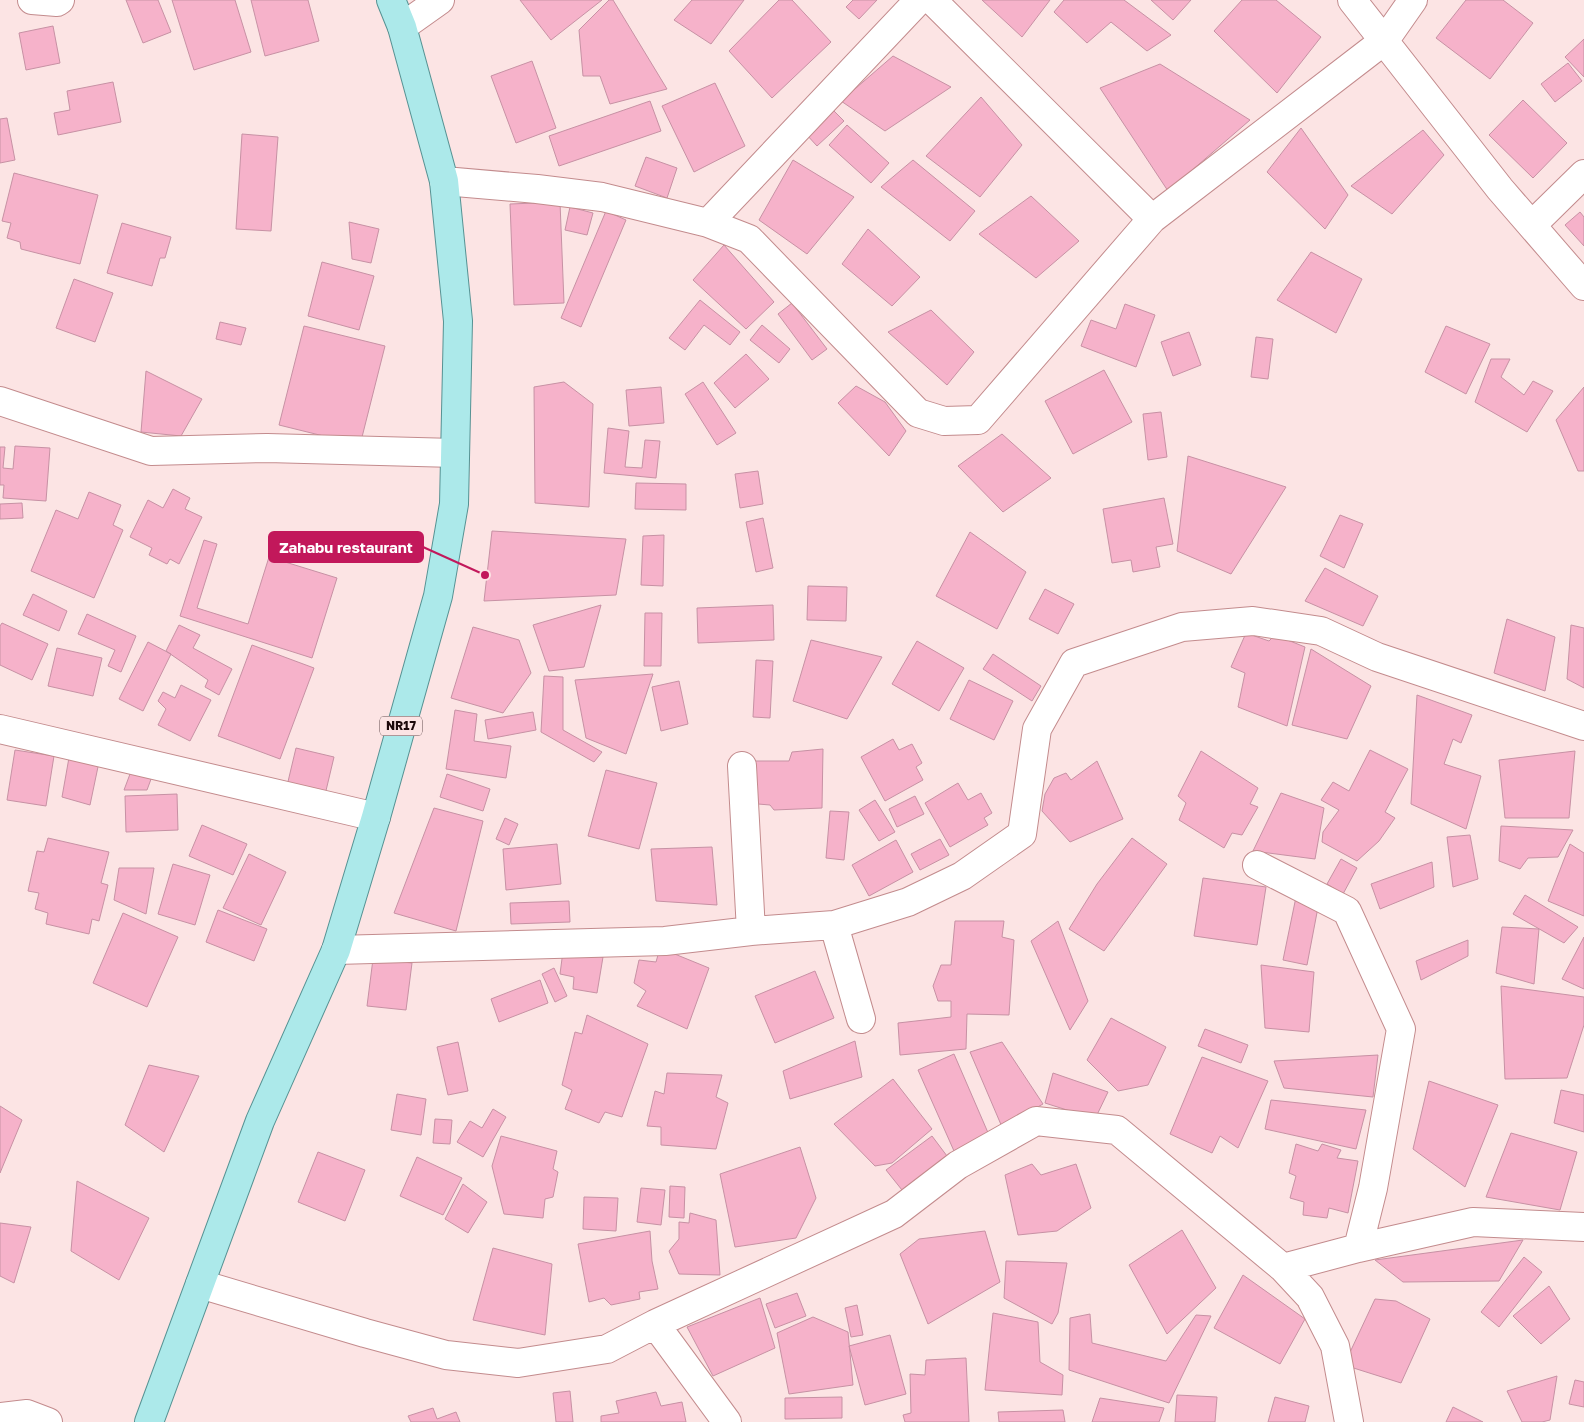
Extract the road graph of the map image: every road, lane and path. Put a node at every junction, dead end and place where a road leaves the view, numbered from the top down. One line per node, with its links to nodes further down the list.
1 (32, 0): 2 (street)
2 (60, 0)
3 (391, 0): 9 (main road, NR17)
4 (440, 0): 9 (street)
5 (919, 0): 14 (street)
6 (932, 0): 13 (street)
7 (1352, 0): 10 (street)
8 (1413, 0): 10 (street)
9 (402, 27): 12 (main road, NR17)
10 (1385, 40): 13 (street); 15 (street)
11 (1584, 174): 15 (street)
12 (444, 181): 14 (street); 18 (main road, NR17)
13 (1152, 219): 14 (street)
14 (708, 223)
15 (1532, 226): 16 (street)
16 (1584, 286)
17 (0, 401): 18 (street)
18 (455, 453): 22 (main road, NR17)
19 (1584, 726): 24 (street)
20 (0, 729): 22 (street)
21 (742, 766): 25 (street)
22 (376, 817): 26 (main road, NR17)
23 (1257, 865): 29 (street)
24 (834, 925): 25 (street); 27 (street)
25 (751, 931): 26 (street)
26 (336, 950): 31 (main road, NR17)
27 (861, 1019)
28 (1584, 1227): 29 (street)
29 (1358, 1248): 30 (street)
30 (1283, 1268): 32 (street); 37 (street)
31 (200, 1284): 32 (street); 35 (main road, NR17)
32 (655, 1324): 36 (street)
33 (0, 1417): 34 (street)
34 (48, 1422)
35 (149, 1422)
36 (727, 1422)
37 (1349, 1422)

